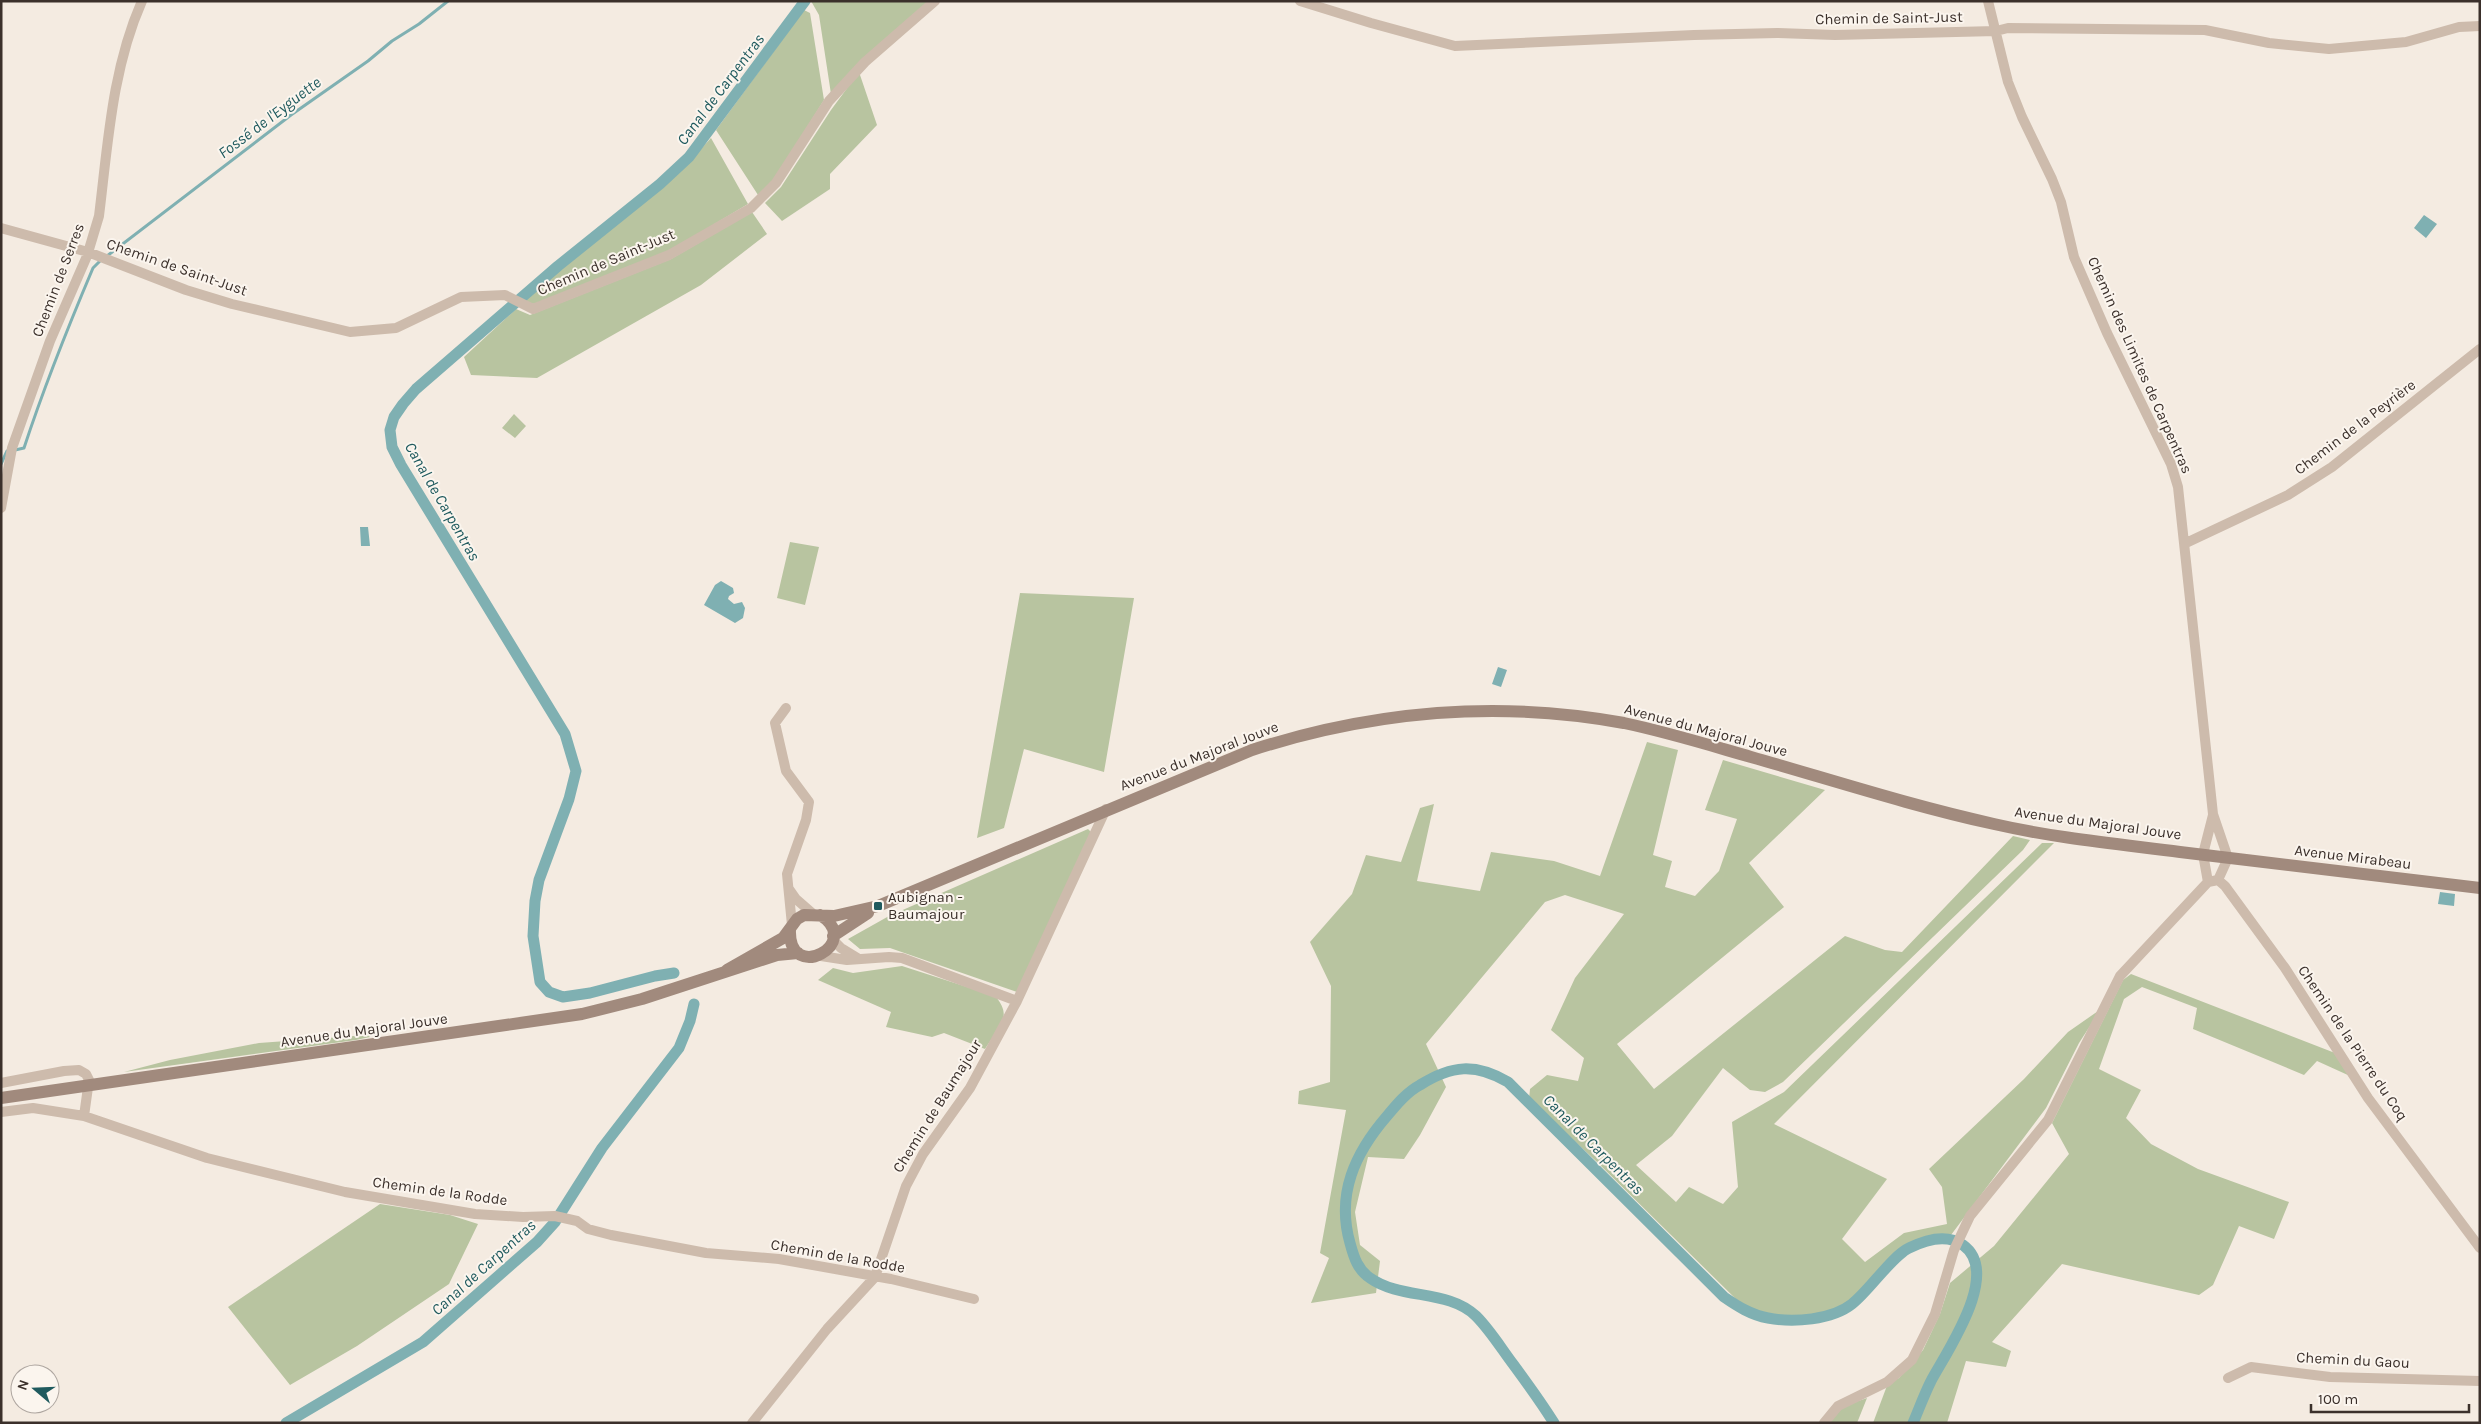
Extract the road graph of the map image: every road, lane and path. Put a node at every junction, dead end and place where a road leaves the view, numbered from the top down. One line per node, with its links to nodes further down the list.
1 (142, 1): 8 (street, Chemin de Serres)
2 (935, 1): 8 (street, Chemin de Saint-Just)
3 (1300, 1): 6 (street, Chemin de Saint-Just)
4 (1988, 1): 6 (street, Chemin des Limites de Carpentras)
5 (2480, 26): 6 (street, Chemin de Saint-Just)
6 (1996, 31): 11 (street, Chemin des Limites de Carpentras)
7 (1, 228): 8 (street, Chemin de Saint-Just)
8 (88, 252): 10 (street, Chemin de Serres)
9 (2480, 348): 11 (street, Chemin de la Peyrière)
10 (1, 508)
11 (2186, 543): 14 (street, Chemin des Limites de Carpentras)
12 (786, 708): 18 (street)
13 (1106, 809): 15 (main road, Avenue du Majoral Jouve); 20 (main road, Avenue du Majoral Jouve); 28 (street, Chemin de Baumajour)
14 (2213, 814): 15 (street, Chemin des Limites de Carpentras); 16 (street, Chemin des Limites de Carpentras)
15 (2202, 854): 16 (main road, Avenue du Majoral Jouve); 17 (street)
16 (2225, 857): 17 (street); 19 (main road, Avenue Mirabeau)
17 (2213, 881): 34 (street, Chemin de la Pierre du Coq); 40 (street)
18 (789, 888): 21 (street); 22 (street)
19 (2480, 888)
20 (878, 906): 21 (main road, Avenue du Majoral Jouve); 23 (main road, Avenue du Majoral Jouve)
21 (816, 914): 22 (main road, Avenue du Majoral Jouve); 23 (main road)
22 (791, 928): 24 (main road); 27 (main road, Avenue du Majoral Jouve)
23 (833, 938): 25 (main road, Avenue du Majoral Jouve); 26 (street)
24 (798, 953): 25 (main road, Avenue du Majoral Jouve); 27 (main road, Avenue du Majoral Jouve)
25 (820, 956): 26 (street)
26 (860, 960): 28 (street)
27 (727, 970): 30 (main road, Avenue du Majoral Jouve)
28 (1017, 1001): 35 (street, Chemin de Baumajour)
29 (1, 1082): 30 (street)
30 (89, 1086): 31 (main road, Avenue du Majoral Jouve); 33 (street)
31 (1, 1098)
32 (1, 1112): 33 (street)
33 (84, 1116): 35 (street, Chemin de la Rodde)
34 (2480, 1248)
35 (875, 1277): 36 (street, Chemin de la Rodde); 39 (street, Chemin de Baumajour)
36 (974, 1299)
37 (2228, 1378): 38 (street, Chemin du Gaou)
38 (2480, 1381)
39 (752, 1423)
40 (1824, 1423)

